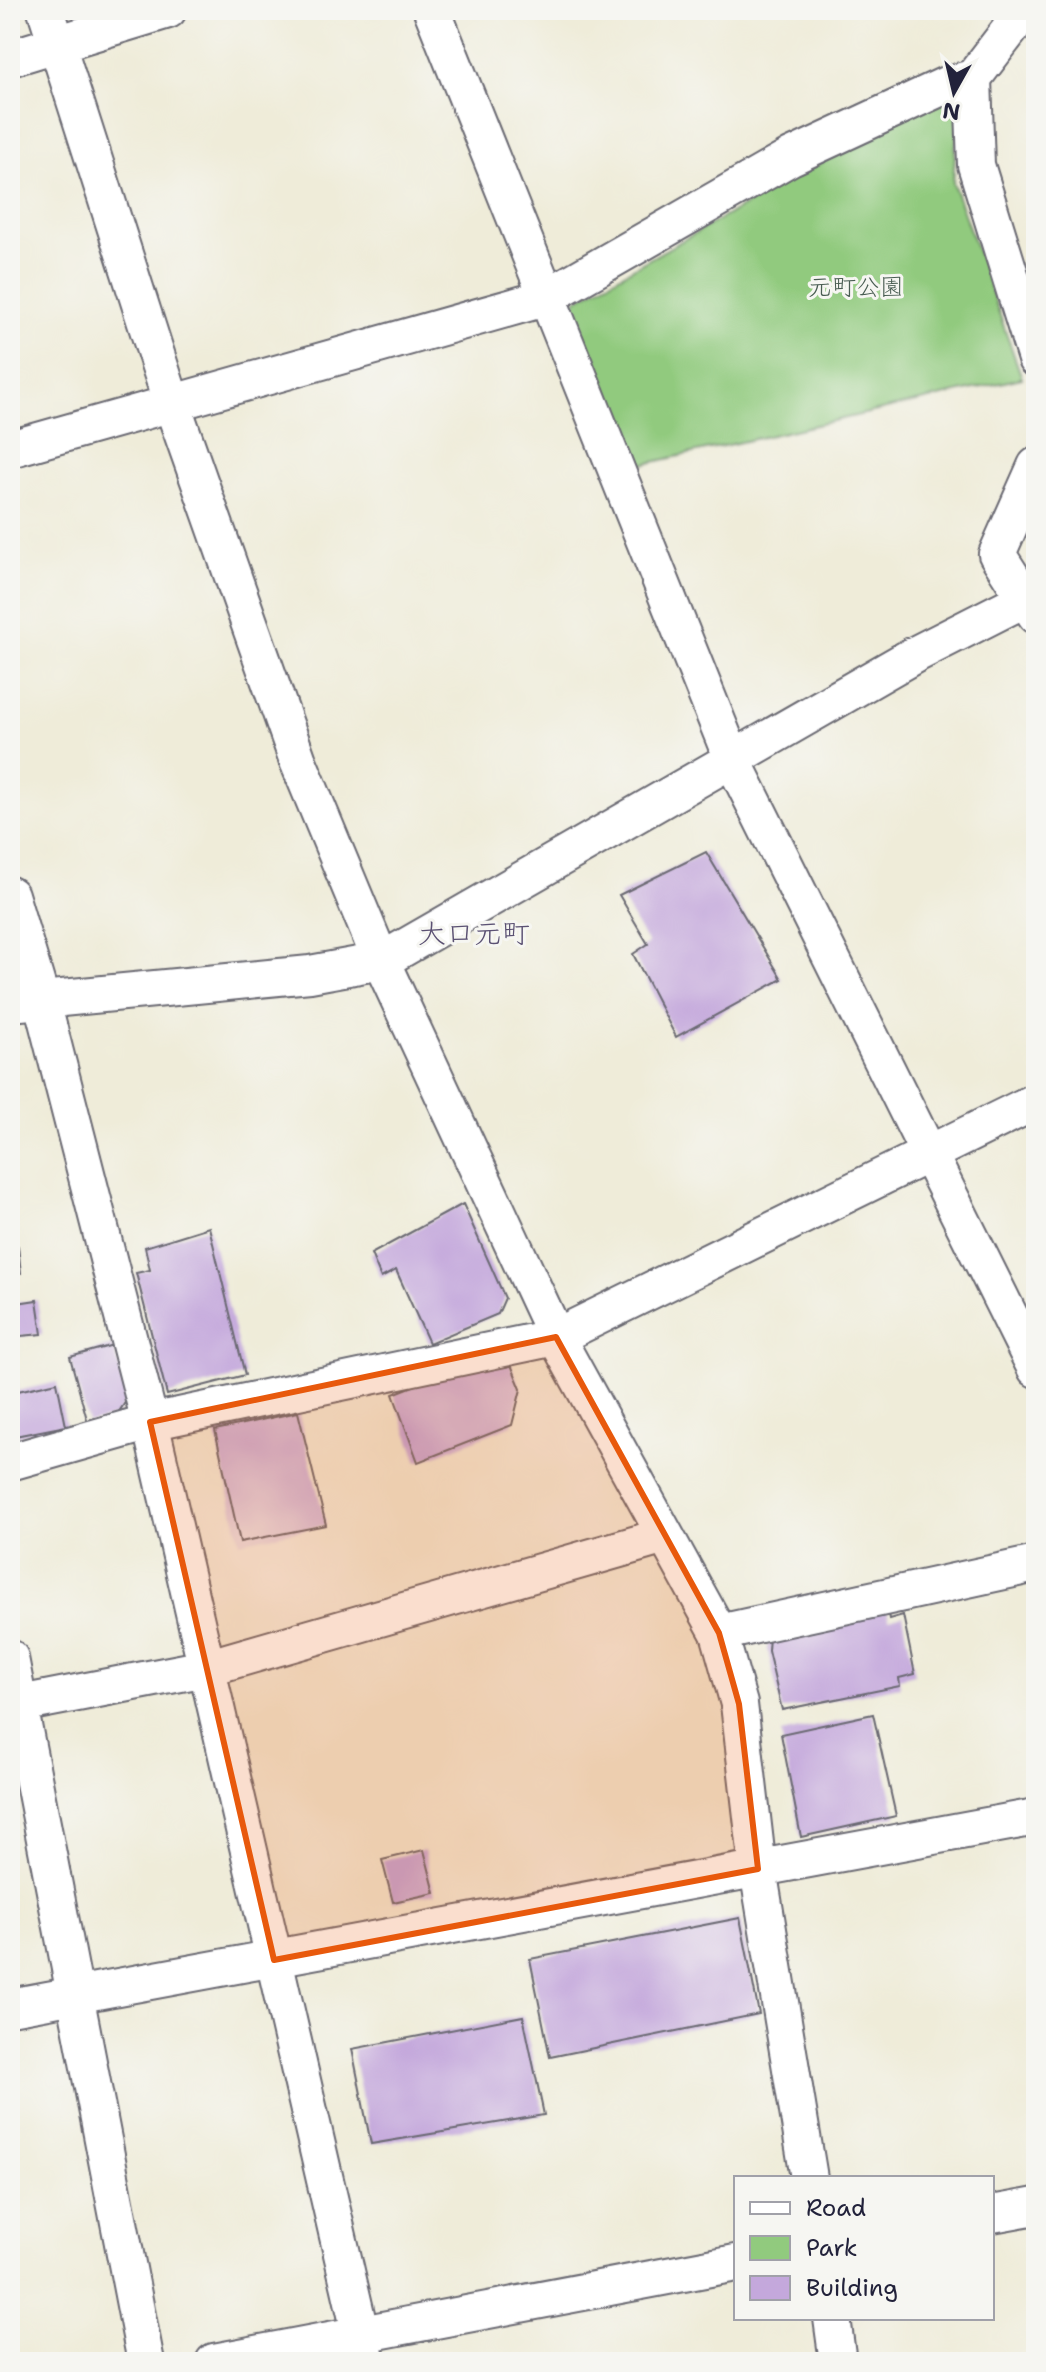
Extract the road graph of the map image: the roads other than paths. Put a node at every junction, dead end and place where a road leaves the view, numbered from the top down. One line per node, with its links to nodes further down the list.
1 (46, 10): 5 (street)
2 (168, 10): 5 (street)
3 (432, 10): 8 (street)
4 (1011, 10): 7 (street)
5 (55, 45): 6 (street); 10 (street)
6 (10, 58)
7 (973, 78): 8 (street); 9 (street)
8 (545, 298): 10 (street); 14 (street)
9 (1036, 359)
10 (172, 404): 11 (street); 16 (street)
11 (10, 449)
12 (1036, 466): 13 (street)
13 (1032, 602): 14 (street)
14 (733, 761): 16 (street); 19 (street)
15 (10, 895): 17 (street)
16 (381, 961): 17 (street); 20 (street)
17 (26, 1002): 22 (street)
18 (1036, 1101): 19 (street)
19 (929, 1153): 20 (street); 21 (street)
20 (556, 1337): 22 (street); 24 (street)
21 (1036, 1369)
22 (150, 1422): 23 (street); 28 (street)
23 (10, 1462)
24 (665, 1536): 26 (street); 28 (street)
25 (1036, 1564): 26 (street)
26 (719, 1633): 31 (street)
27 (10, 1658): 29 (street)
28 (206, 1668): 29 (street); 32 (street)
29 (14, 1705): 33 (street)
30 (1036, 1817): 31 (street)
31 (758, 1869): 32 (street); 35 (street)
32 (274, 1960): 33 (street); 40 (street)
33 (75, 1995): 34 (street); 41 (street)
34 (10, 2007)
35 (809, 2176)
36 (1036, 2206): 37 (street)
37 (994, 2214)
38 (734, 2263): 40 (street)
39 (832, 2320): 43 (street)
40 (364, 2348): 42 (street)
41 (146, 2362)
42 (214, 2362)
43 (838, 2362)

